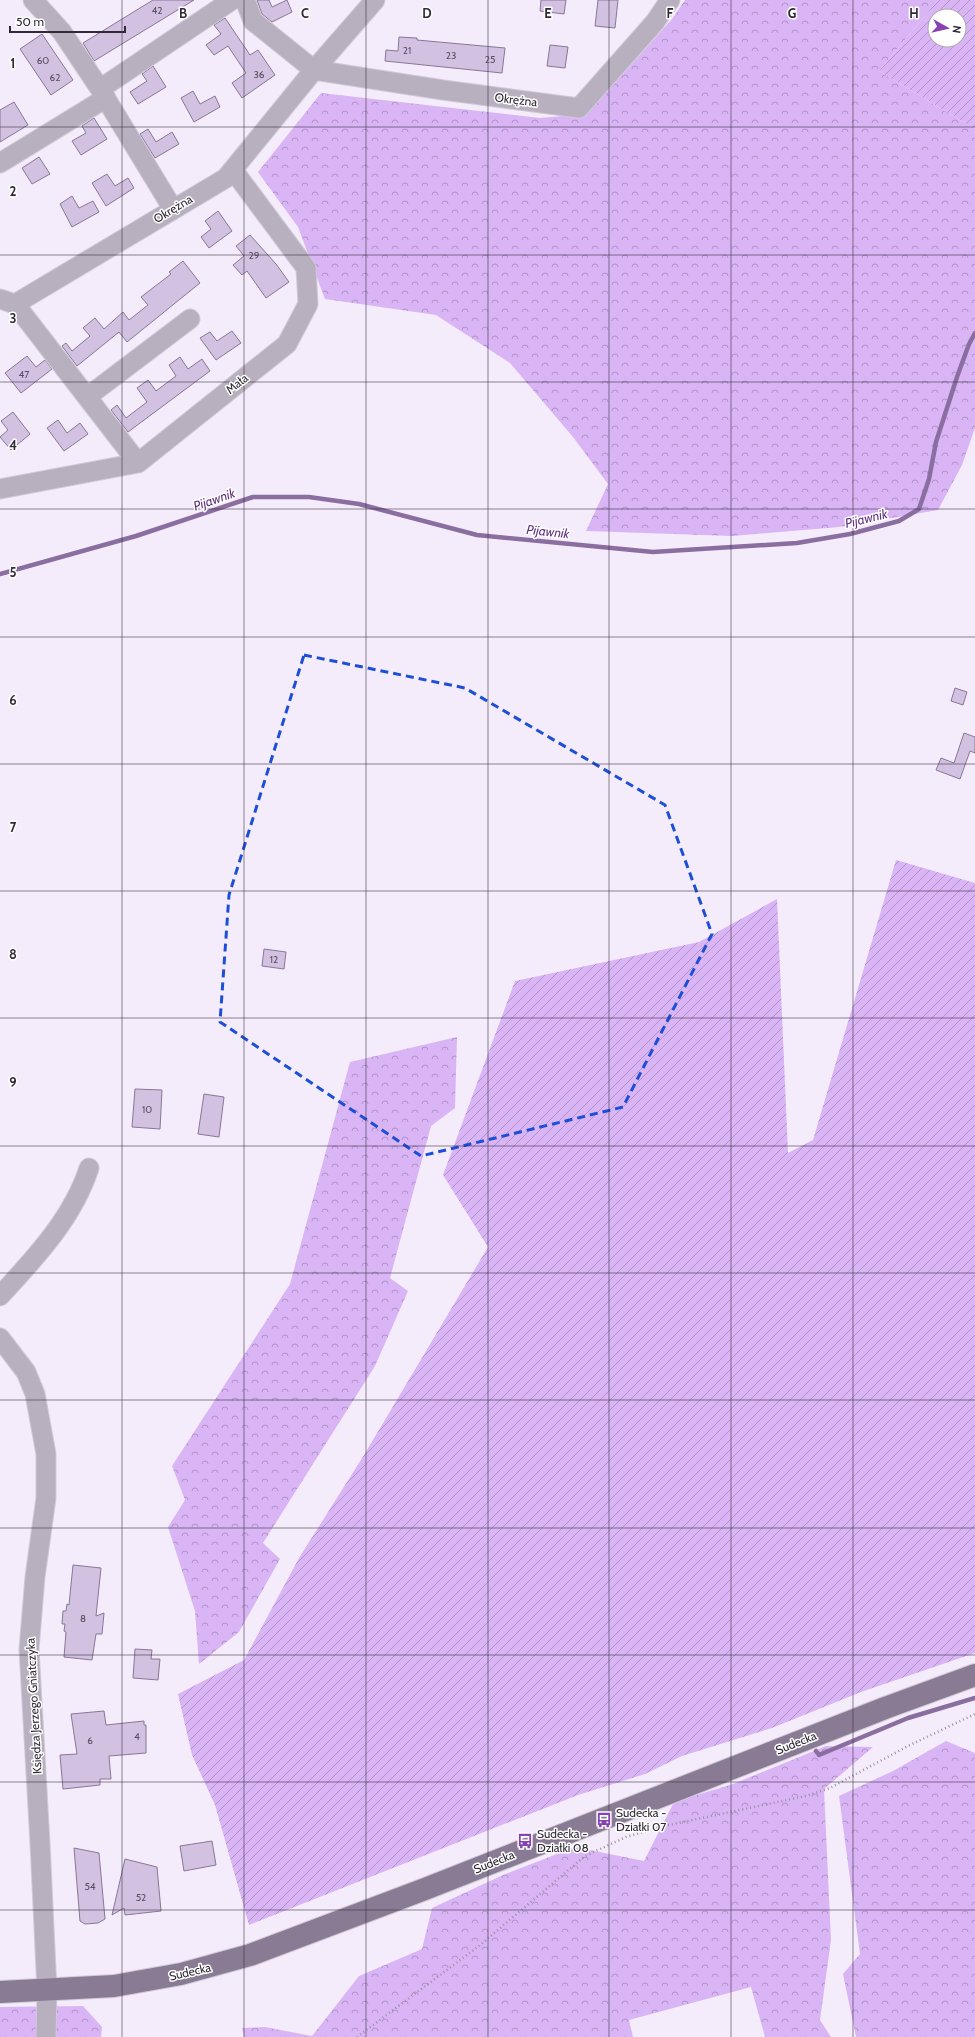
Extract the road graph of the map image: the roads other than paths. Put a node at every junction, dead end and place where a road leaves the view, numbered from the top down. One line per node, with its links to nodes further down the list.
1 (33, 0): 7 (street)
2 (232, 0): 7 (street)
3 (245, 0): 6 (street)
4 (375, 0): 6 (street, Okrężna)
5 (670, 0): 6 (street, Okrężna)
6 (314, 70): 9 (street, Okrężna)
7 (103, 93): 8 (street); 10 (street)
8 (0, 163)
9 (233, 170): 10 (street, Okrężna); 14 (street, Mała)
10 (174, 209): 11 (street, Okrężna)
11 (7, 302): 13 (street)
12 (190, 318): 13 (street)
13 (87, 397): 14 (street)
14 (138, 463): 15 (street, Mała)
15 (0, 489)
16 (89, 1168): 17 (street)
17 (0, 1296)
18 (0, 1338): 20 (street, Księdza Jerzego Gniatczyka)
19 (975, 1675): 20 (main road, Sudecka)
20 (47, 1990): 21 (main road, Sudecka); 22 (street, Księdza Jerzego Gniatczyka)
21 (0, 1992)
22 (46, 2037)

